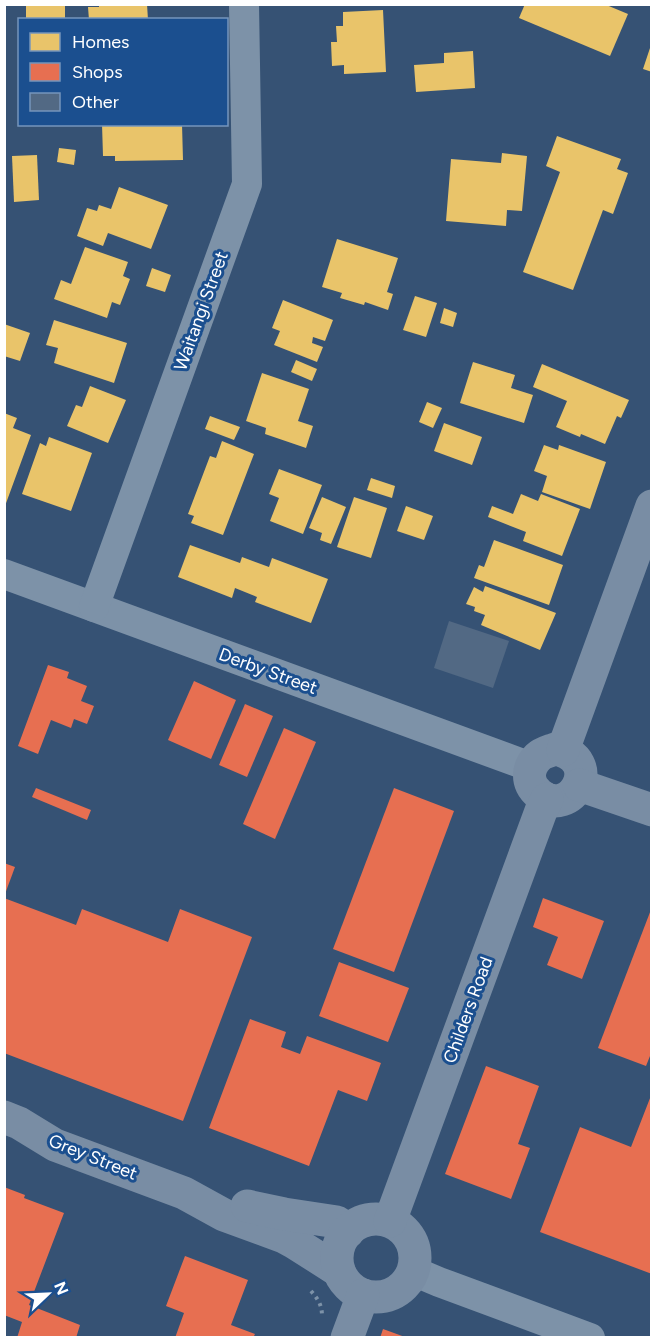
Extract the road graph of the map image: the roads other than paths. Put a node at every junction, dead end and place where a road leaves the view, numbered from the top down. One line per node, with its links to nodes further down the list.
1 (244, 4): 4 (street, Waitangi Street)
2 (651, 506): 5 (street)
3 (4, 574): 4 (street, Derby Street)
4 (94, 607): 6 (street, Derby Street)
5 (563, 750): 6 (street); 7 (street)
6 (531, 766): 8 (street)
7 (579, 785): 8 (street); 9 (street)
8 (547, 799): 12 (street, Childers Road)
9 (651, 810)
10 (4, 1117): 11 (street, Grey Street)
11 (184, 1193): 13 (street, Grey Street); 15 (street, Grey Street)
12 (390, 1221): 13 (street); 14 (street)
13 (348, 1232): 15 (street)
14 (413, 1271): 16 (street); 18 (street)
15 (339, 1272): 16 (street)
16 (363, 1295): 17 (street)
17 (347, 1338)
18 (591, 1338)

